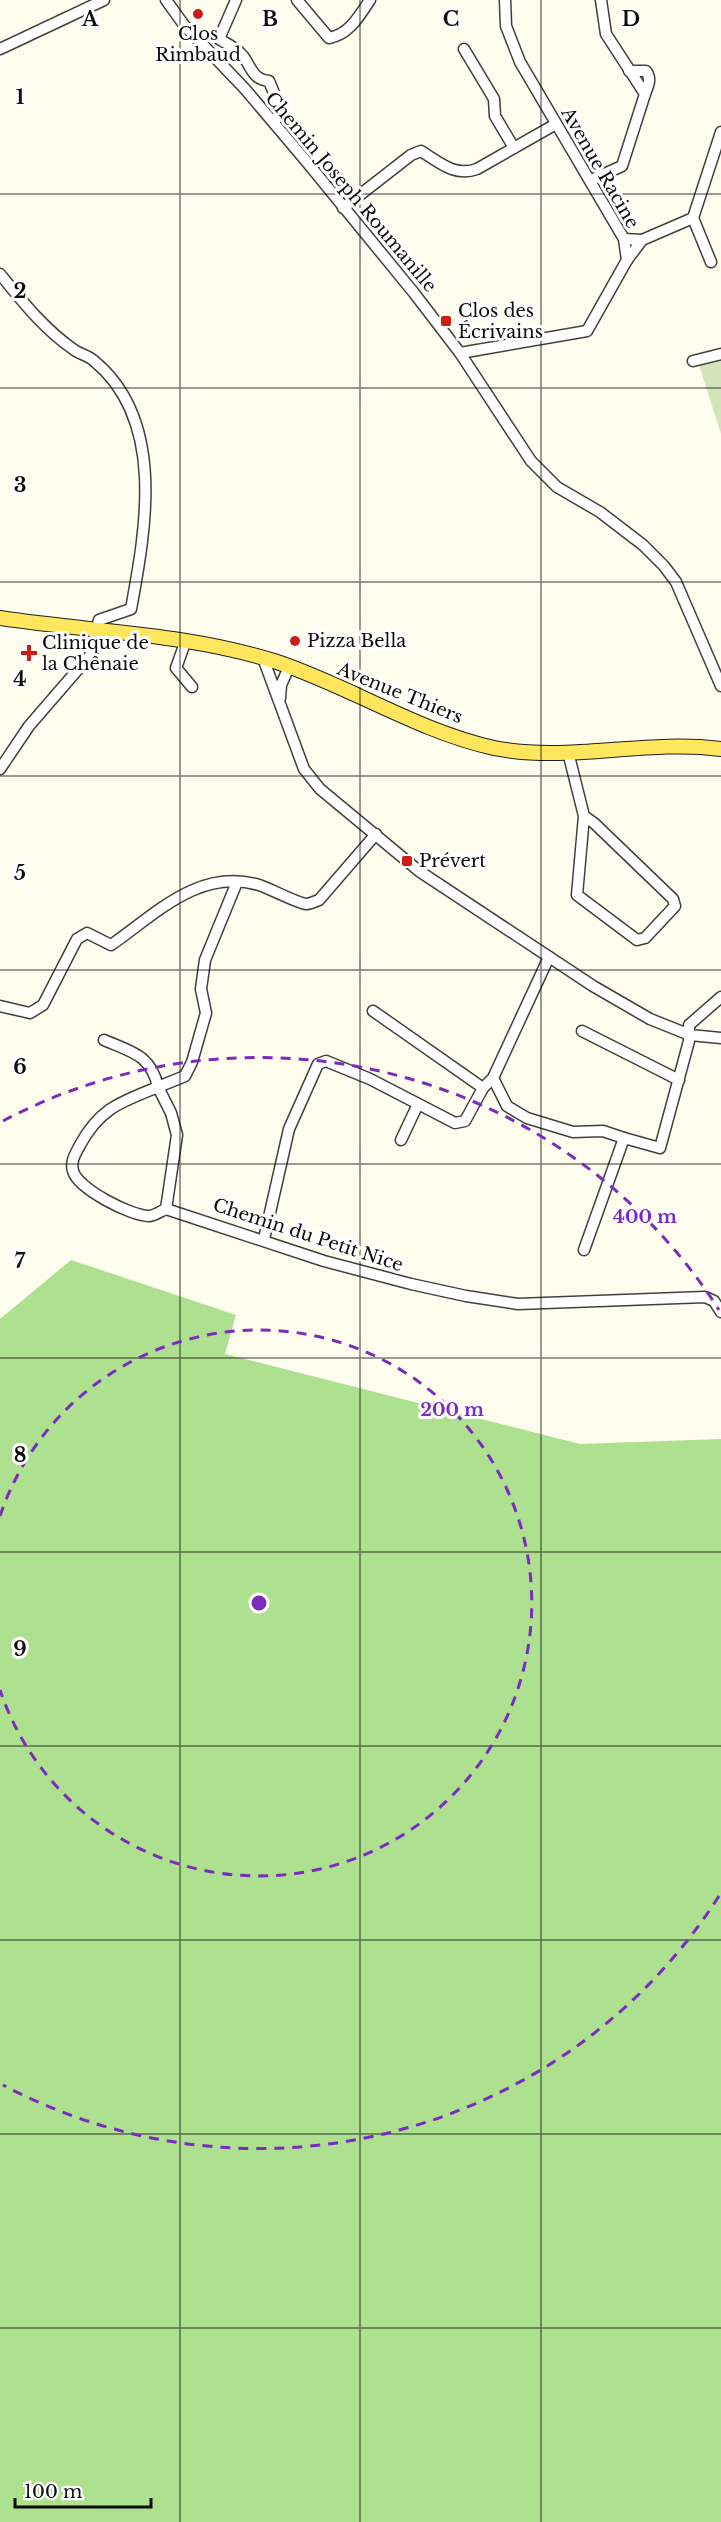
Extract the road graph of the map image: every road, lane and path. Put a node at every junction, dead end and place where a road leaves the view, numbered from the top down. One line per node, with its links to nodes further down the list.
1 (104, 0): 8 (street)
2 (166, 0): 10 (street, Chemin Joseph Roumanille)
3 (236, 0): 10 (street)
4 (297, 0): 5 (street)
5 (370, 0)
6 (505, 0): 11 (street, Avenue Racine)
7 (602, 0): 14 (street)
8 (0, 49)
9 (464, 49): 13 (street)
10 (274, 123): 15 (street, Chemin Joseph Roumanille)
11 (556, 124): 13 (street); 14 (street, Avenue Racine)
12 (721, 132): 16 (street)
13 (514, 148): 15 (street)
14 (591, 180): 17 (street, Avenue Racine)
15 (343, 208): 22 (street, Chemin Joseph Roumanille)
16 (693, 218): 18 (street); 20 (street)
17 (624, 239): 18 (street); 19 (street, Avenue Racine)
18 (642, 240): 19 (street)
19 (627, 260): 22 (street)
20 (711, 262)
21 (0, 274): 26 (street)
22 (460, 353): 31 (street, Chemin Joseph Roumanille)
23 (721, 354): 24 (street)
24 (693, 362)
25 (0, 618): 26 (main road, Avenue Thiers)
26 (97, 628): 27 (main road, Avenue Thiers)
27 (112, 630): 28 (main road, Avenue Thiers); 36 (street)
28 (186, 640): 29 (main road, Avenue Thiers); 32 (street)
29 (263, 658): 30 (main road, Avenue Thiers); 33 (street)
30 (289, 667): 33 (street); 35 (main road, Avenue Thiers)
31 (721, 686)
32 (192, 687)
33 (280, 701): 38 (street)
34 (721, 749): 35 (main road, Avenue Thiers)
35 (568, 752): 37 (street)
36 (0, 769)
37 (584, 816): 37 (street)
38 (376, 834): 39 (street); 40 (street)
39 (237, 882): 42 (street); 51 (street)
40 (547, 958): 45 (street); 49 (street)
41 (721, 997): 45 (street)
42 (0, 1006)
43 (373, 1011): 52 (street)
44 (582, 1030): 50 (street)
45 (689, 1038): 46 (street); 48 (street); 50 (street)
46 (721, 1038)
47 (104, 1040): 51 (street)
48 (721, 1045)
49 (493, 1078): 52 (street); 54 (street)
50 (679, 1080): 54 (street)
51 (158, 1087): 56 (street); 56 (street)
52 (483, 1088): 53 (street)
53 (418, 1104): 55 (street); 57 (street)
54 (624, 1137): 58 (street)
55 (401, 1140)
56 (166, 1209): 57 (street, Chemin du Petit Nice)
57 (264, 1239): 59 (street, Chemin du Petit Nice)
58 (584, 1250)
59 (721, 1312)

